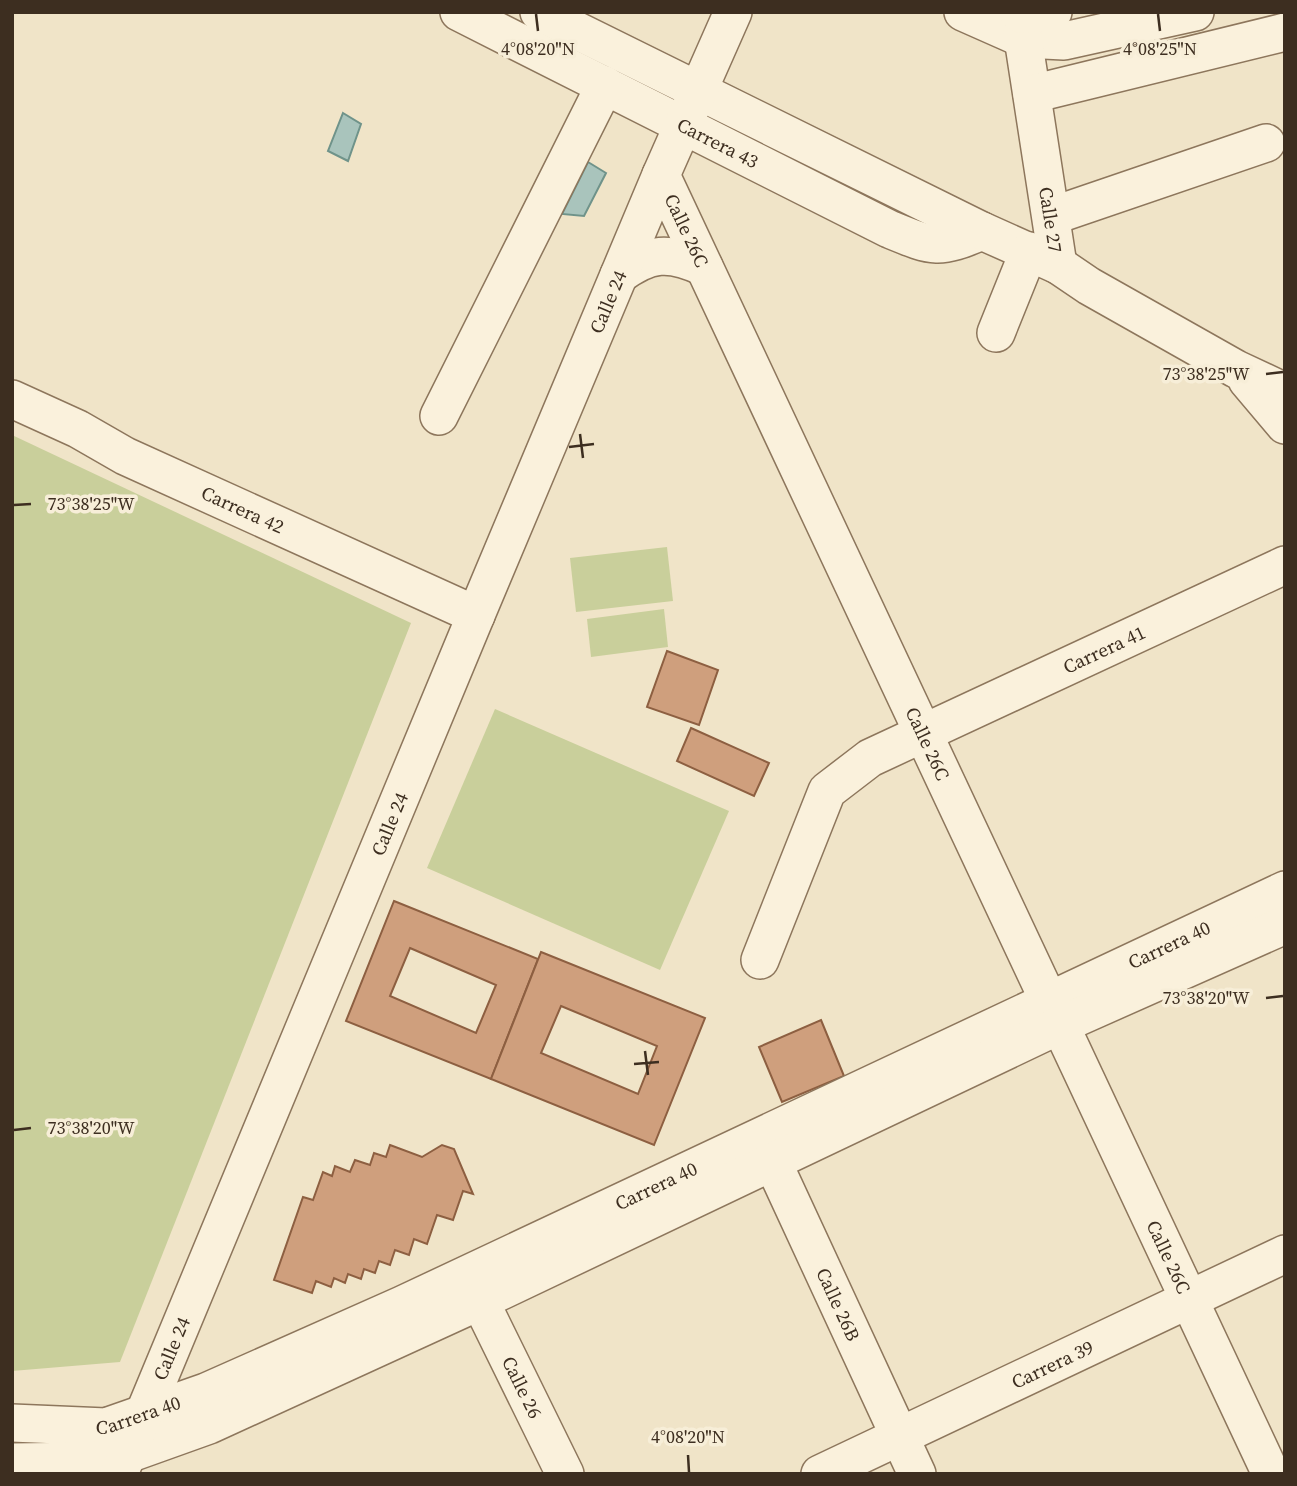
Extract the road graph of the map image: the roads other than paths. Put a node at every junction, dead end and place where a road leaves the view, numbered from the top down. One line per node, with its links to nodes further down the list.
1 (459, 12): 8 (street, Carrera 43)
2 (539, 12): 9 (street, Carrera 43)
3 (733, 12): 9 (street, Calle 26C)
4 (963, 12): 6 (street)
5 (1185, 16): 6 (street)
6 (1029, 19): 10 (street, Calle 27)
7 (1285, 32): 10 (street)
8 (605, 85): 11 (street, Carrera 43); 23 (street)
9 (697, 90): 11 (street, Calle 26C); 15 (street, Carrera 43)
10 (1032, 94): 14 (street, Calle 27)
11 (683, 128): 13 (street, Calle 26C); 15 (street, Carrera 43)
12 (1266, 143): 14 (street)
13 (661, 175): 17 (street, Calle 26C); 18 (street, Calle 24)
14 (1052, 216): 16 (street, Calle 27)
15 (982, 231): 16 (street, Carrera 43)
16 (1044, 258): 19 (street); 20 (street, Calle 27)
17 (704, 267): 18 (street); 27 (street, Calle 26C)
18 (619, 275): 26 (street, Calle 24)
19 (996, 333)
20 (1236, 369): 21 (street, Calle 27); 24 (street, Calle 27)
21 (1285, 393)
22 (12, 399): 26 (street, Carrera 42)
23 (439, 416)
24 (1285, 425)
25 (1285, 565): 27 (street, Carrera 41)
26 (476, 615): 36 (street, Calle 24)
27 (923, 734): 30 (street, Carrera 41); 31 (street, Calle 26C)
28 (1285, 890): 31 (street, Carrera 40)
29 (1285, 925): 31 (street, Carrera 40)
30 (760, 960)
31 (1054, 1012): 32 (street, Carrera 40); 34 (street, Calle 26C)
32 (766, 1149): 35 (street, Carrera 40); 36 (street, Carrera 40); 38 (street, Calle 26B)
33 (1285, 1254): 34 (street, Carrera 39)
34 (1189, 1299): 38 (street, Carrera 39); 44 (street, Calle 26C)
35 (480, 1301): 40 (street, Carrera 40); 41 (street, Calle 26)
36 (140, 1417): 37 (street, Carrera 40); 40 (street, Calle 24)
37 (12, 1423)
38 (900, 1436): 42 (street, Carrera 39); 43 (street, Calle 26B)
39 (12, 1462): 40 (street, Carrera 40)
40 (123, 1464)
41 (565, 1474)
42 (820, 1474)
43 (917, 1474)
44 (1271, 1474)

